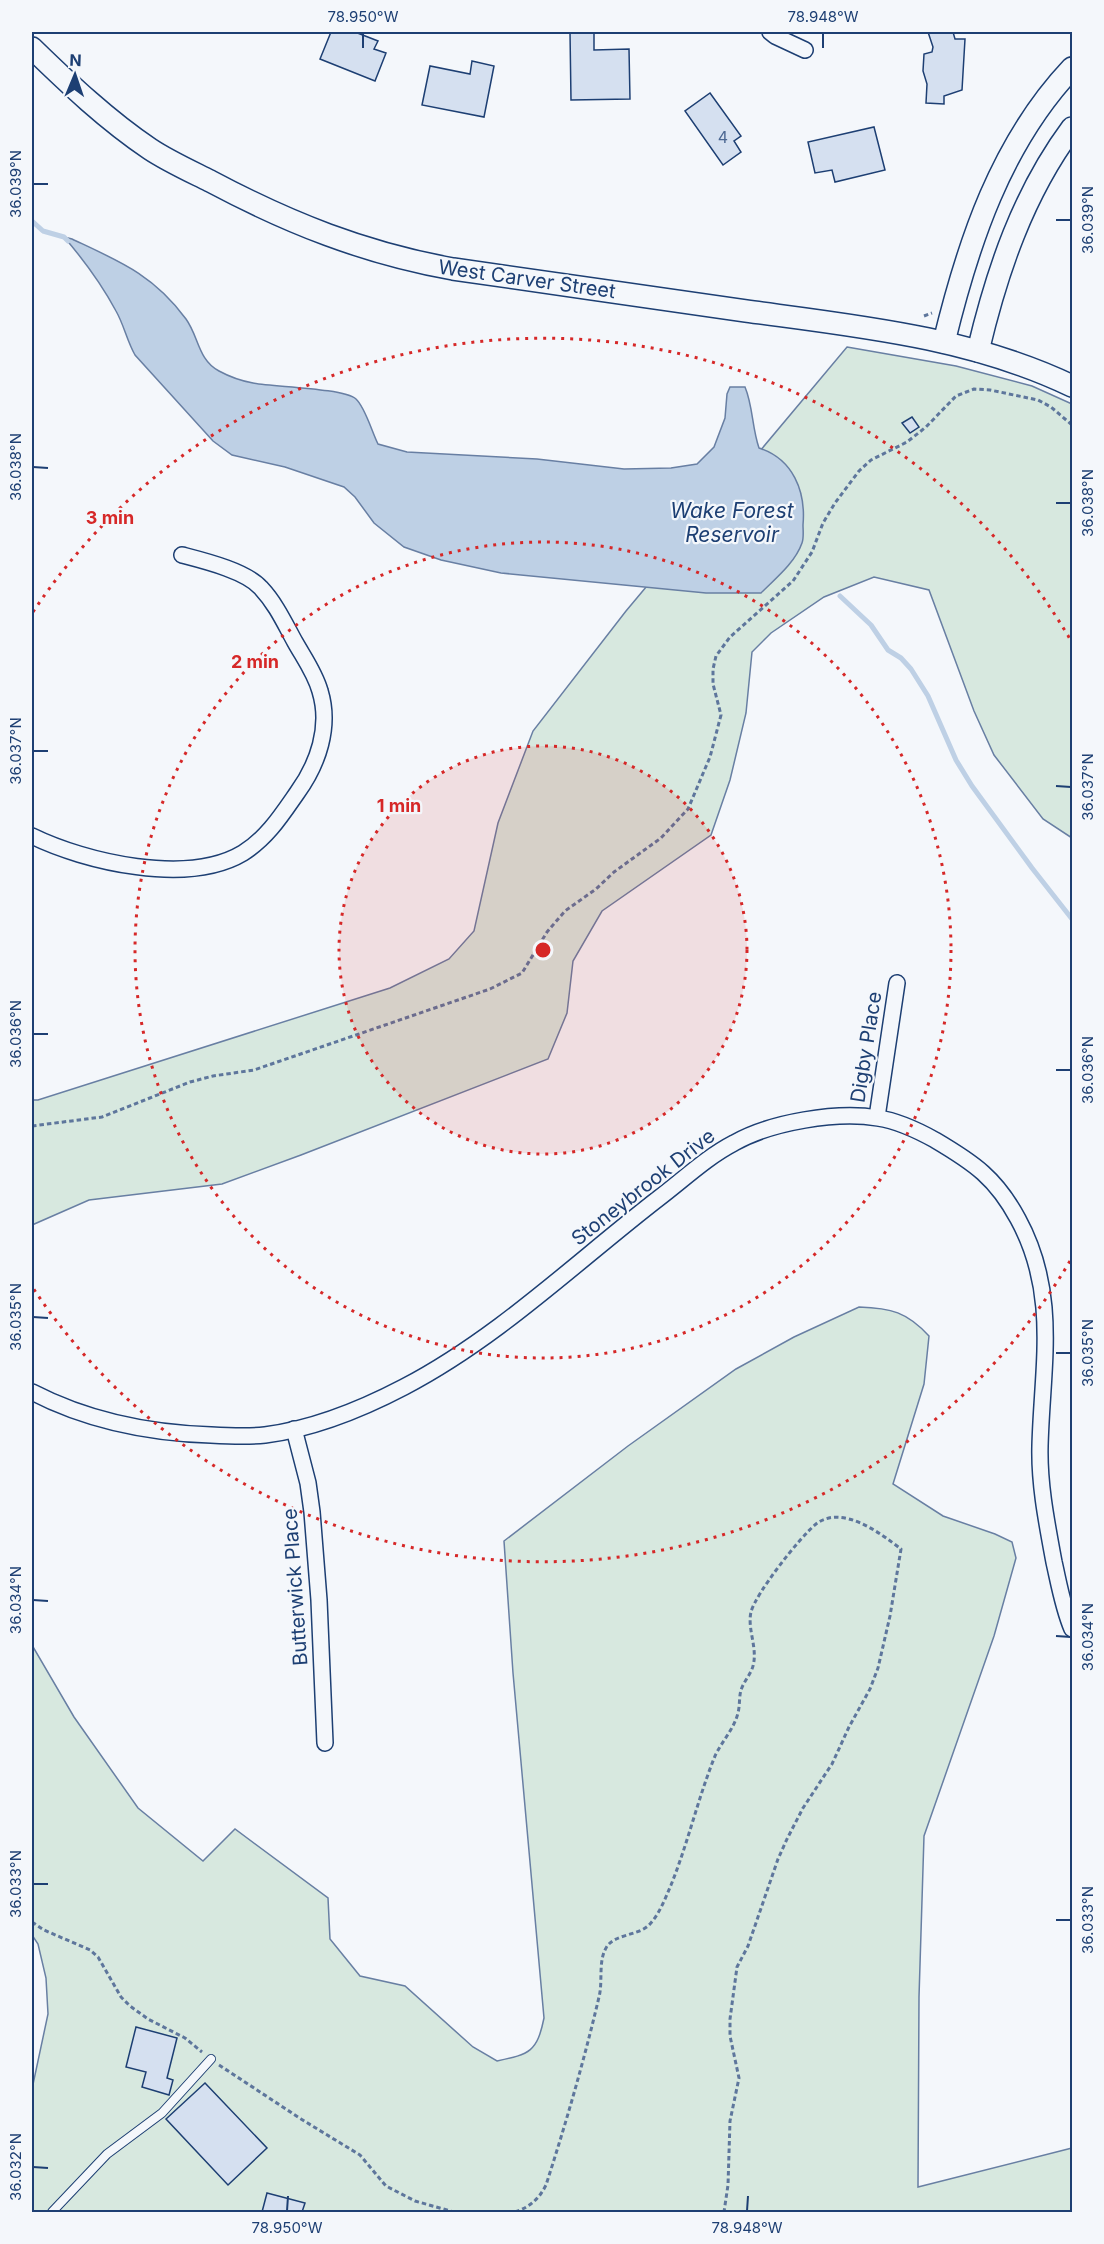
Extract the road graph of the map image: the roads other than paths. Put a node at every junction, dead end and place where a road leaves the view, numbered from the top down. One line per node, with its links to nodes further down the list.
1 (770, 32): 3 (street)
2 (32, 48): 6 (street, West Carver Street)
3 (805, 50)
4 (1072, 68): 6 (street)
5 (1072, 128): 7 (street)
6 (944, 342): 7 (street, West Carver Street)
7 (978, 351): 8 (street, West Carver Street)
8 (1072, 386)
9 (182, 555): 10 (street)
10 (33, 840)
11 (897, 983): 12 (street, Digby Place)
12 (877, 1117): 14 (street, Stoneybrook Drive); 15 (street, Stoneybrook Drive)
13 (32, 1392): 14 (street, Stoneybrook Drive)
14 (294, 1429): 16 (street, Butterwick Place)
15 (1072, 1629)
16 (325, 1743)
17 (211, 2060): 18 (lane)
18 (52, 2212)

